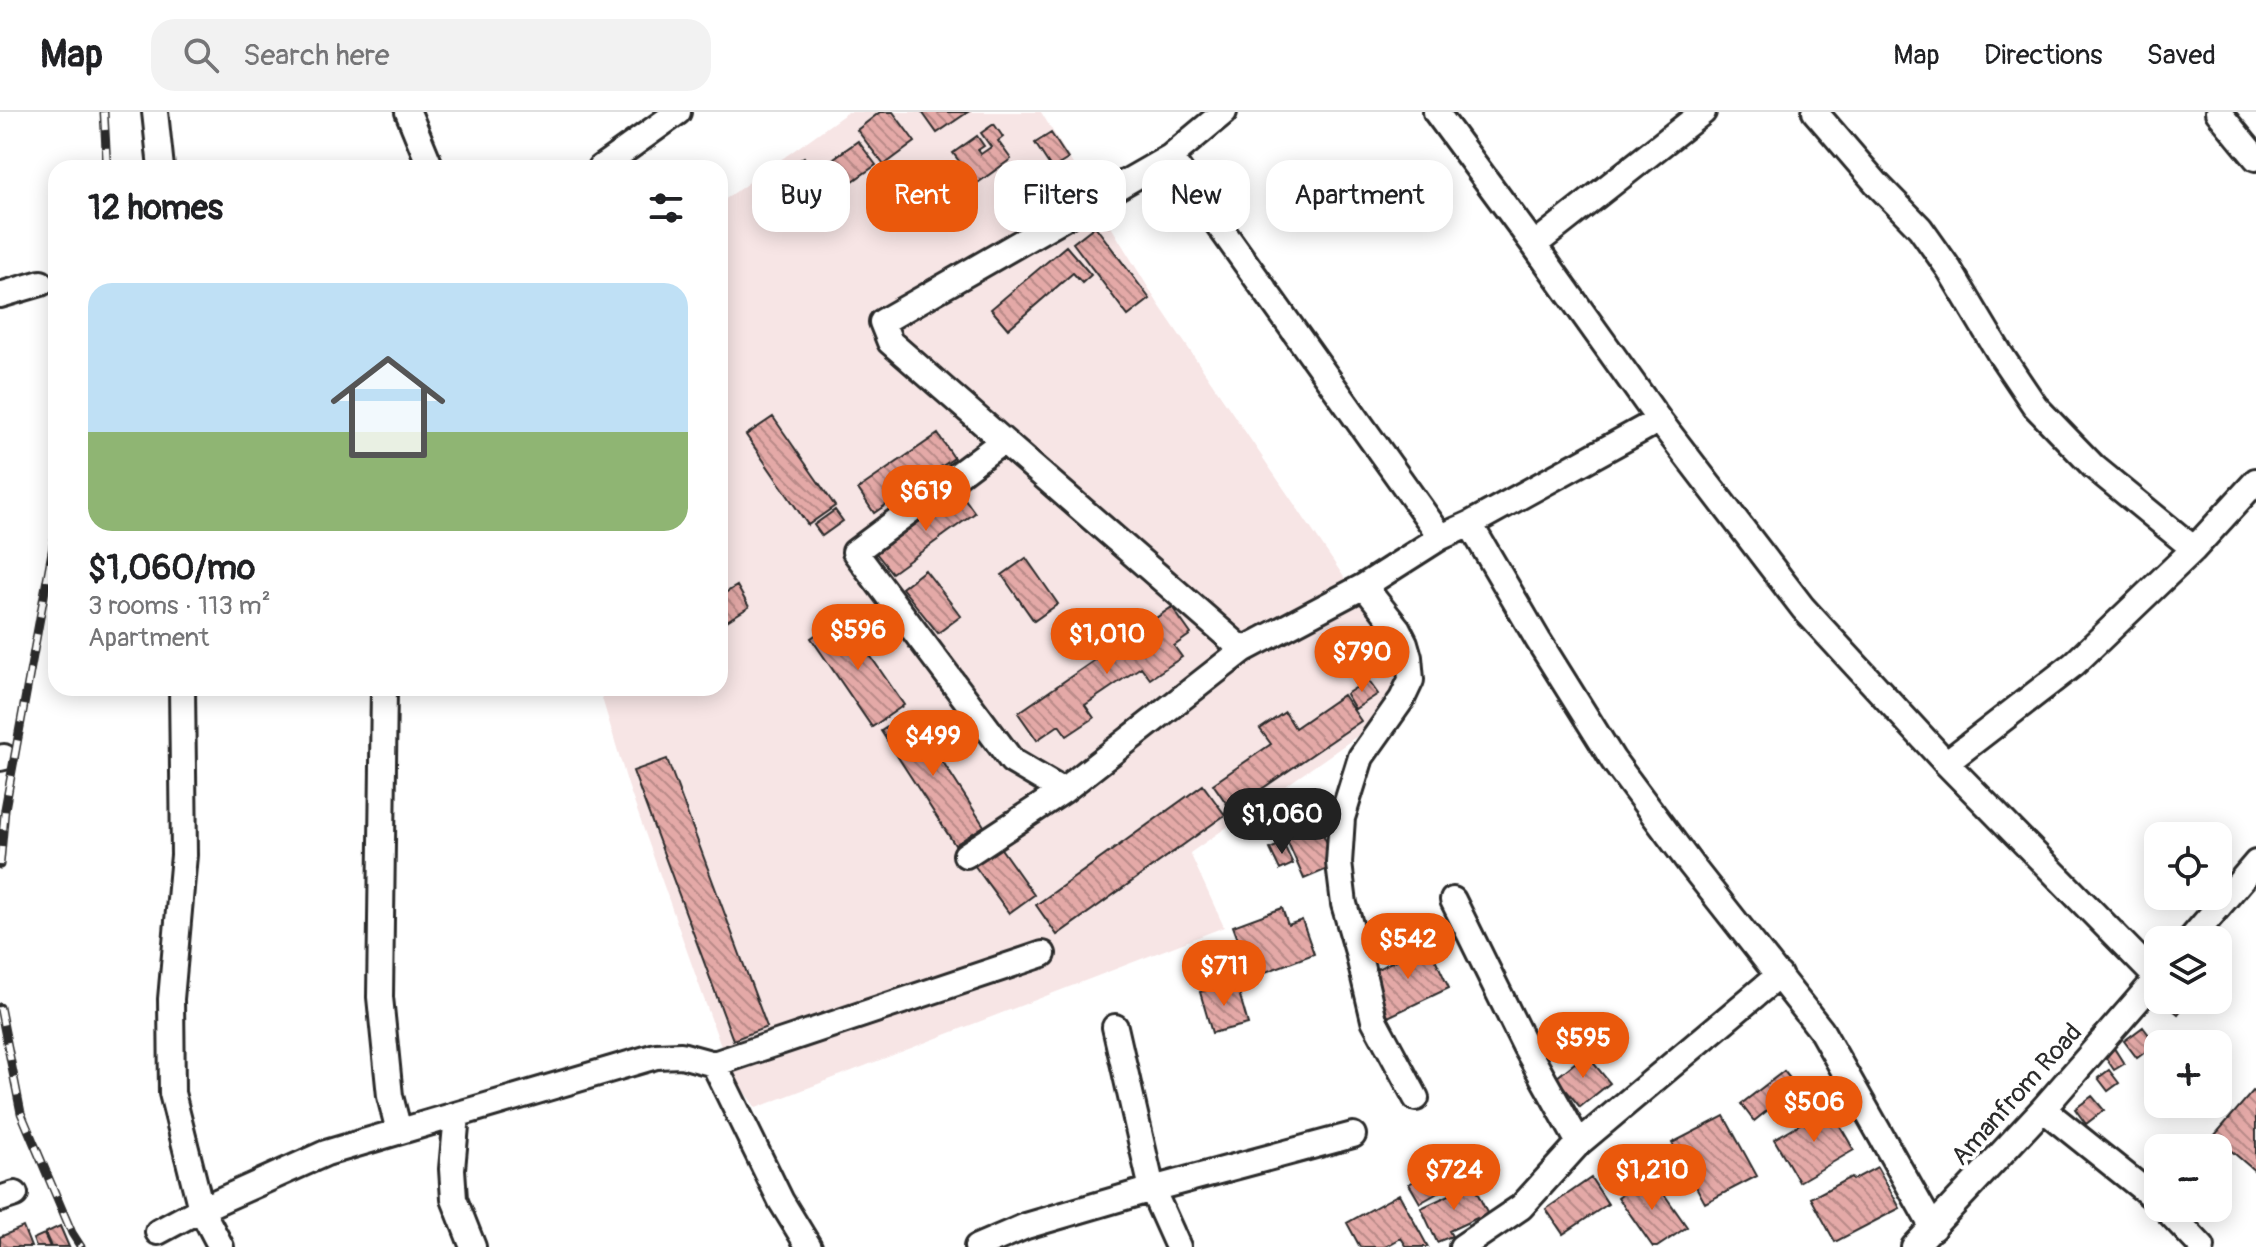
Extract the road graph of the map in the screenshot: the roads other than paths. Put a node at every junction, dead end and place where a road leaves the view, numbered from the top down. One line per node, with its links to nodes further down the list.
1 (155, 112): 11 (street)
2 (408, 112): 12 (street)
3 (678, 112): 13 (street)
4 (1224, 112): 9 (street)
5 (1436, 112): 14 (street)
6 (1703, 112): 14 (street)
7 (1815, 112): 22 (street)
8 (2218, 112): 10 (street)
9 (1170, 157): 18 (street); 21 (street)
10 (2256, 158)
11 (160, 160)
12 (428, 160)
13 (611, 160)
14 (1534, 245): 17 (street)
15 (41, 283): 16 (street)
16 (0, 295)
17 (1659, 420): 20 (street); 27 (street)
18 (1003, 441): 24 (street); 28 (street)
19 (2256, 481): 22 (street)
20 (1470, 524): 21 (street); 35 (street)
21 (1441, 537): 23 (street)
22 (2194, 549): 27 (street)
23 (1364, 586): 24 (street); 39 (street)
24 (1243, 650): 28 (street)
25 (182, 696): 47 (street)
26 (384, 696): 42 (street)
27 (1946, 763): 34 (street)
28 (1063, 791): 29 (street)
29 (966, 855)
30 (2256, 863): 32 (street)
31 (1453, 900): 44 (street)
32 (2202, 926)
33 (1043, 954): 38 (street)
34 (2144, 963)
35 (1779, 975): 44 (street); 49 (street)
36 (2144, 993): 40 (street, Amanfrom Road)
37 (1115, 1027): 45 (street)
38 (714, 1064): 41 (street); 53 (street)
39 (1416, 1098)
40 (2043, 1109): 46 (street); 49 (street, Amanfrom Road)
41 (457, 1115): 42 (street); 52 (street)
42 (399, 1131): 47 (street)
43 (1353, 1135): 45 (street)
44 (1579, 1143): 56 (street)
45 (1152, 1189): 54 (street); 55 (street)
46 (2144, 1190)
47 (201, 1209): 50 (street); 51 (street)
48 (2178, 1222): 58 (street)
49 (1933, 1228): 57 (street, Amanfrom Road)
50 (158, 1232)
51 (221, 1247)
52 (473, 1247)
53 (809, 1247)
54 (977, 1247)
55 (1178, 1247)
56 (1462, 1247)
57 (1914, 1247)
58 (2202, 1247)

